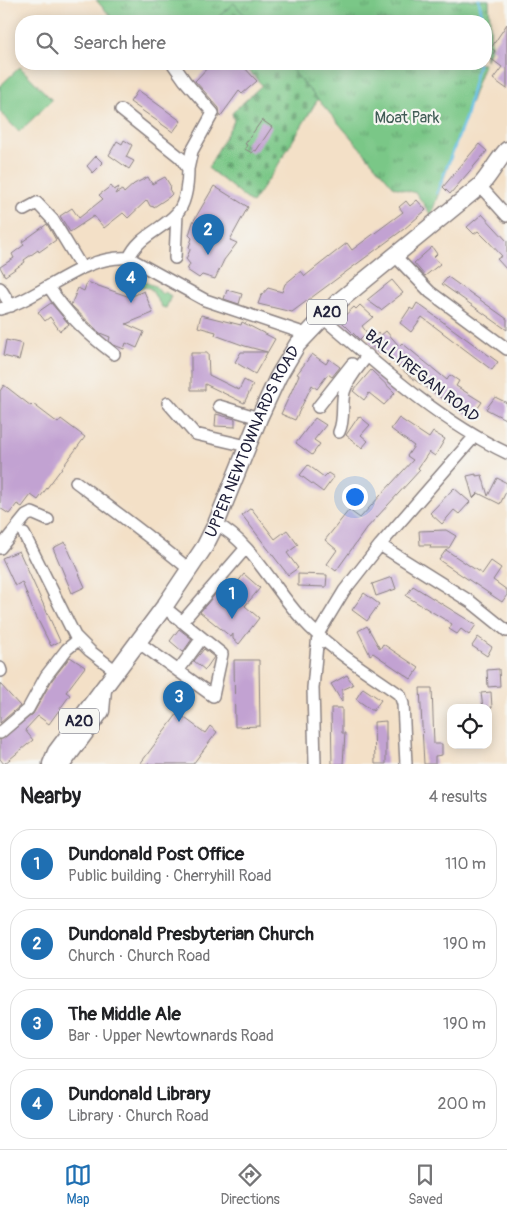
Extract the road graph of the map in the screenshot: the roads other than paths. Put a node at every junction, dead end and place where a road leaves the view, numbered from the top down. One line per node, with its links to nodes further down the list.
1 (178, 70): 5 (street)
2 (121, 110): 5 (street)
3 (507, 150): 4 (highway, UPPER NEWTOWNARDS ROAD / A20)
4 (500, 168): 6 (highway, UPPER NEWTOWNARDS ROAD / A20)
5 (188, 169): 8 (street)
6 (480, 186): 9 (street); 10 (highway, UPPER NEWTOWNARDS ROAD / A20)
7 (24, 210): 13 (street)
8 (177, 213): 11 (street); 12 (street)
9 (507, 216)
10 (396, 257): 17 (highway, UPPER NEWTOWNARDS ROAD / A20); 19 (street)
11 (129, 258): 13 (street); 18 (street)
12 (175, 258)
13 (82, 268): 14 (street)
14 (49, 287): 16 (street); 21 (street)
15 (0, 288): 16 (street)
16 (6, 307)
17 (322, 317): 18 (highway, UPPER NEWTOWNARDS ROAD / A20); 20 (street, BALLYREGAN ROAD)
18 (306, 334): 25 (highway, UPPER NEWTOWNARDS ROAD / A20)
19 (507, 349)
20 (365, 353): 24 (street); 26 (street); 27 (street, BALLYREGAN ROAD)
21 (114, 354)
22 (168, 403): 28 (street)
23 (219, 406): 25 (street)
24 (318, 406)
25 (259, 418): 28 (highway, UPPER NEWTOWNARDS ROAD / A20)
26 (339, 432)
27 (474, 437): 29 (street, BALLYREGAN ROAD); 34 (street)
28 (247, 446): 32 (highway, UPPER NEWTOWNARDS ROAD / A20)
29 (507, 453)
30 (76, 482): 37 (street)
31 (48, 520): 35 (street)
32 (216, 524): 36 (street); 37 (highway, UPPER NEWTOWNARDS ROAD / A20)
33 (24, 534): 43 (street)
34 (380, 545): 40 (street); 41 (street)
35 (0, 548)
36 (245, 549): 39 (street); 41 (street)
37 (190, 570): 38 (highway, UPPER NEWTOWNARDS ROAD / A20)
38 (164, 607): 39 (street); 44 (highway, UPPER NEWTOWNARDS ROAD / A20)
39 (182, 622): 42 (street)
40 (507, 631)
41 (318, 634): 50 (street); 51 (street)
42 (202, 638): 46 (street); 46 (street)
43 (78, 640): 45 (street); 47 (street)
44 (138, 642): 45 (highway, UPPER NEWTOWNARDS ROAD / A20); 46 (street)
45 (116, 671): 48 (highway, UPPER NEWTOWNARDS ROAD / A20)
46 (178, 671)
47 (0, 733)
48 (56, 760): 49 (highway, A20)
49 (42, 764)
50 (315, 764)
51 (406, 764)

